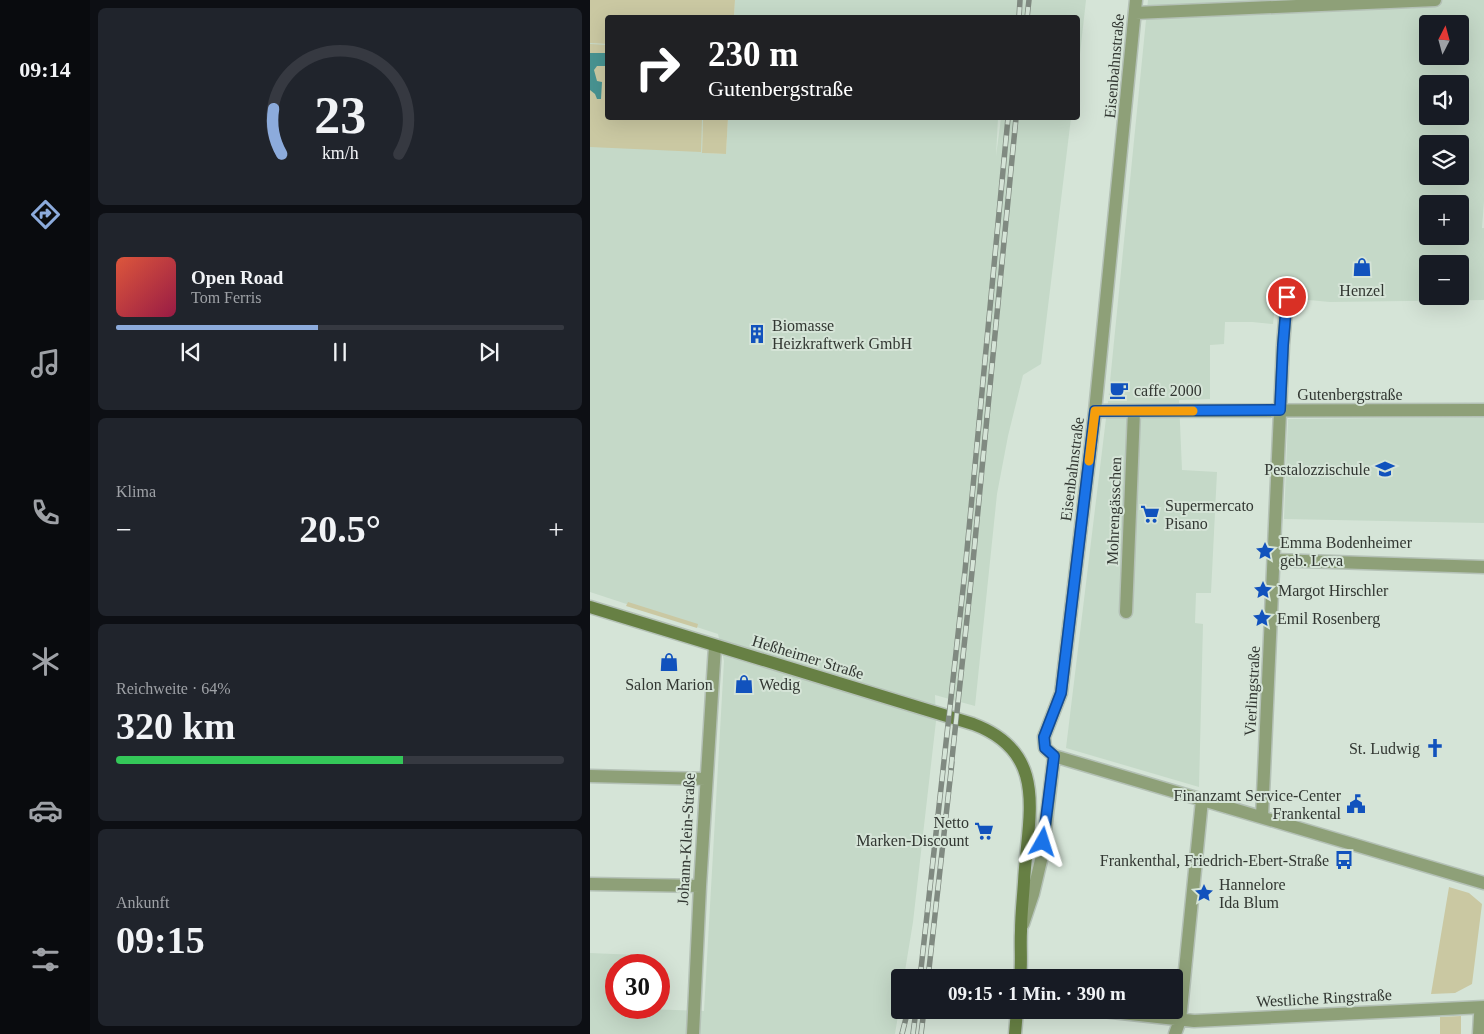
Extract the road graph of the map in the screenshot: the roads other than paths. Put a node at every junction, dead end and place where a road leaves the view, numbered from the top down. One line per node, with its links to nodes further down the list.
1 (1136, 0): 3 (street, Eisenbahnstraße)
2 (1435, 0): 3 (street)
3 (1135, 14): 7 (street, Eisenbahnstraße)
4 (1287, 297): 5 (street, Vierlingstraße)
5 (1280, 410): 6 (street, Gutenbergstraße); 8 (street, Gutenbergstraße); 9 (street, Vierlingstraße)
6 (1484, 410)
7 (1095, 411): 8 (street, Gutenbergstraße); 14 (street, Eisenbahnstraße)
8 (1134, 411): 12 (street, Mohrengässchen)
9 (1274, 560): 10 (street); 18 (street, Vierlingstraße)
10 (1484, 566)
11 (590, 607): 13 (street, Heßheimer Straße)
12 (1126, 612)
13 (715, 646): 16 (street, Johann-Klein-Straße); 22 (street, Heßheimer Straße)
14 (1054, 756): 17 (street); 22 (street)
15 (590, 776): 16 (street)
16 (706, 778): 21 (street, Johann-Klein-Straße)
17 (1202, 800): 18 (street); 27 (street)
18 (1262, 817): 19 (street)
19 (1484, 883)
20 (590, 884): 21 (street)
21 (700, 886): 28 (street, Johann-Klein-Straße)
22 (1021, 931): 23 (street)
23 (1020, 969)
24 (1484, 1009): 27 (street, Westliche Ringstraße); 31 (street)
25 (1017, 1019): 29 (street)
26 (1171, 1019): 27 (street, Westliche Ringstraße)
27 (1180, 1020): 30 (street)
28 (693, 1034)
29 (1015, 1034)
30 (1175, 1034)
31 (1479, 1034)

